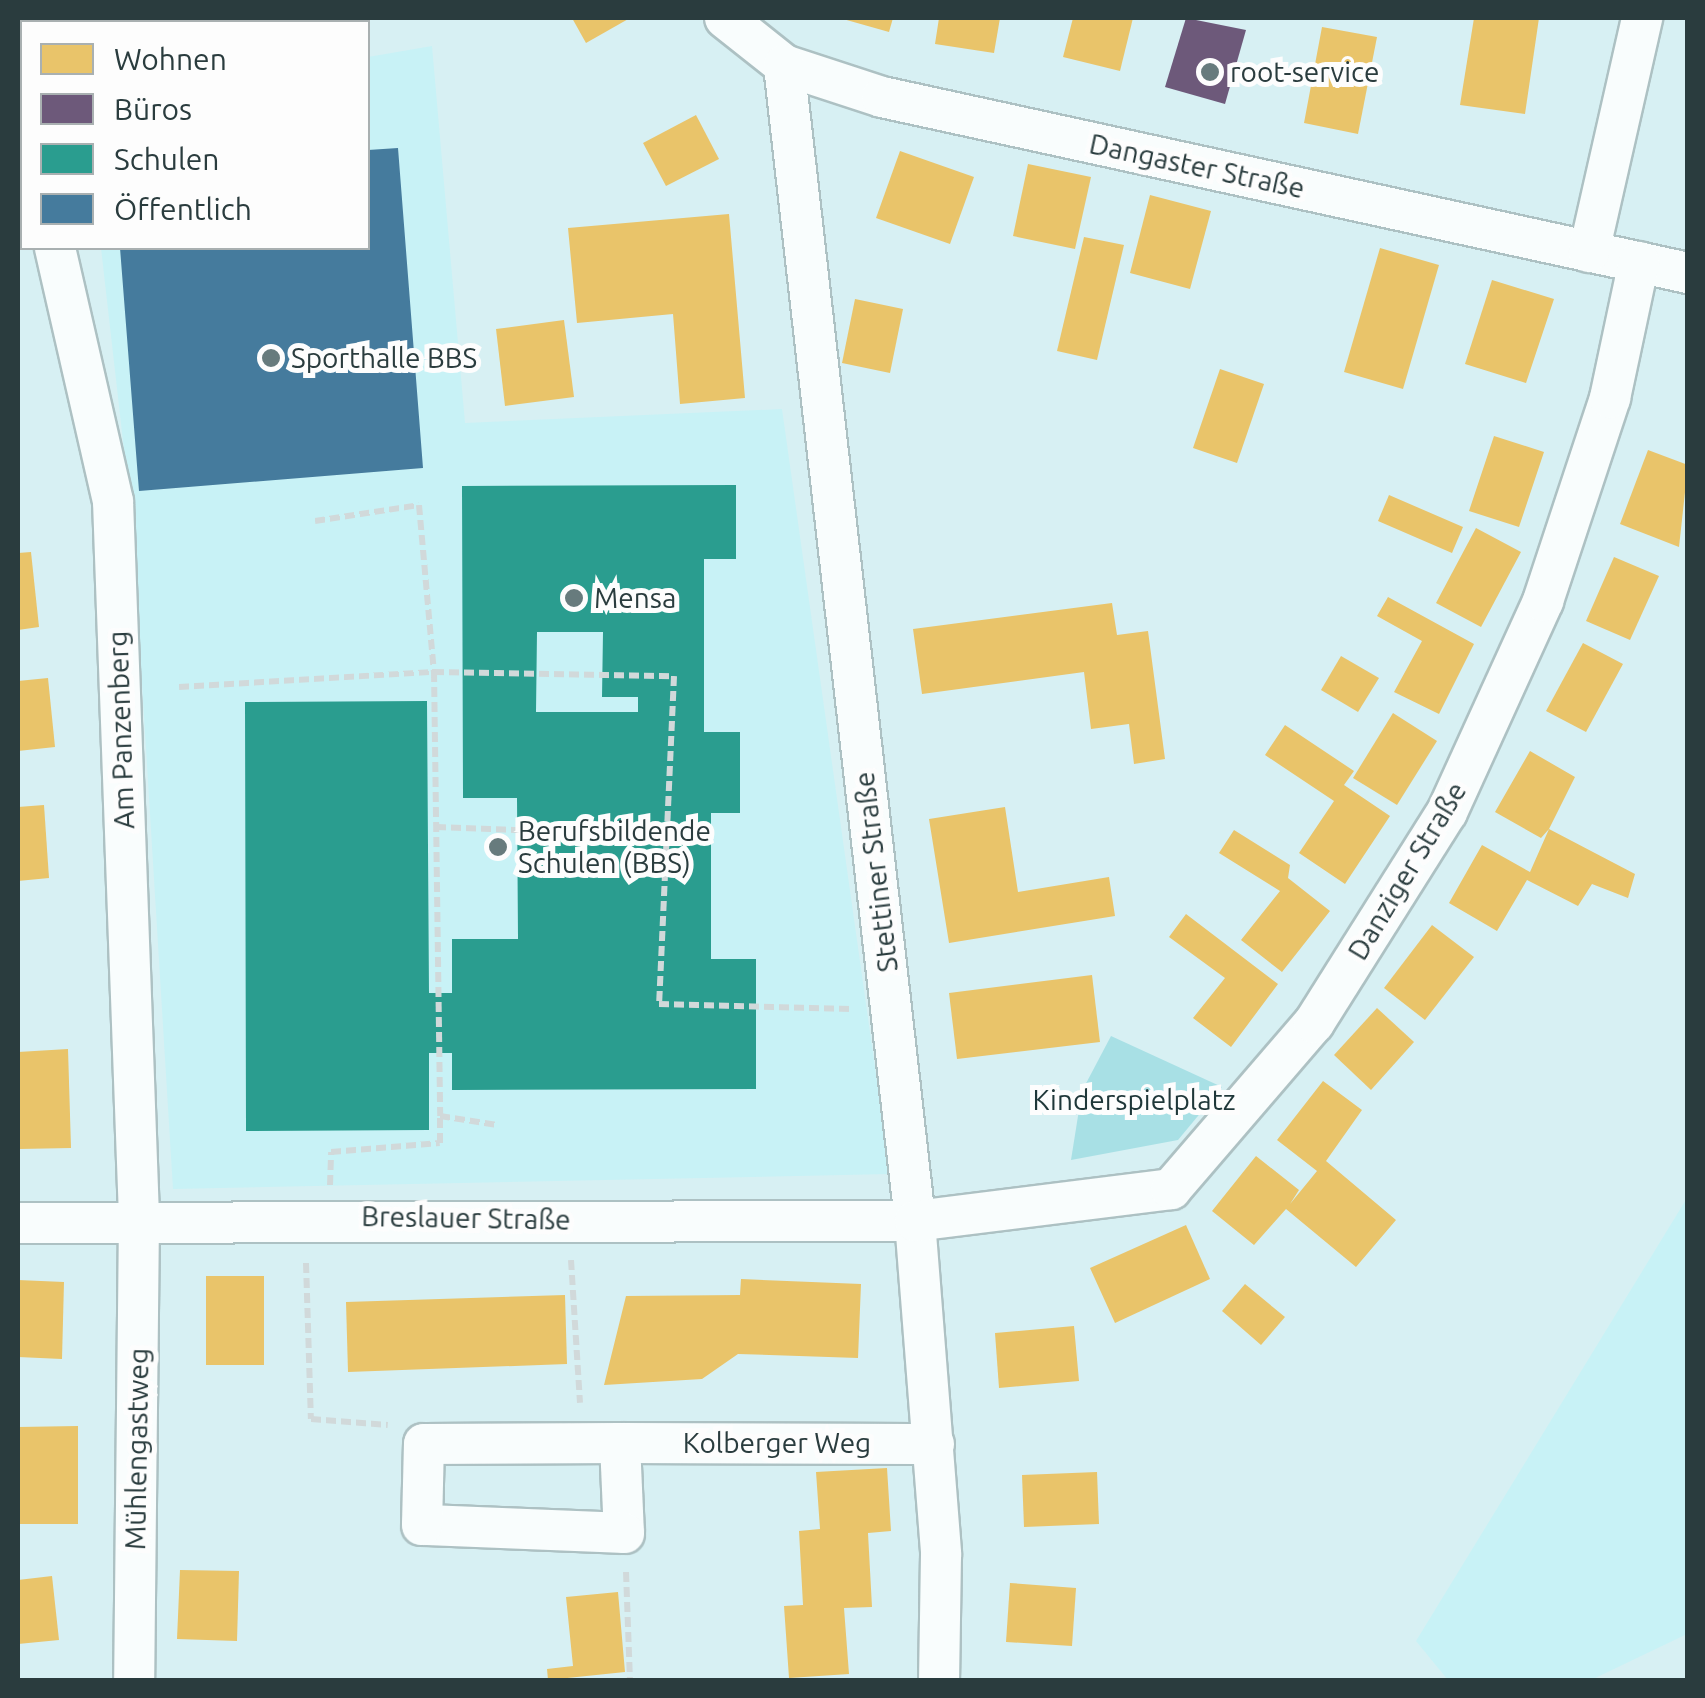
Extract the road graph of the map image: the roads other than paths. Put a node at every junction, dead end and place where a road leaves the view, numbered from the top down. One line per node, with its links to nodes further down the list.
1 (725, 18): 3 (street, Dangaster Straße)
2 (1642, 18): 5 (street)
3 (784, 66): 5 (street, Dangaster Straße); 9 (street, Stettiner Straße)
4 (56, 250): 8 (street, Am Panzenberg)
5 (1589, 252): 6 (street, Dangaster Straße)
6 (1639, 262): 7 (street, Dangaster Straße); 9 (street, Danziger Straße)
7 (1688, 272)
8 (139, 1218): 9 (street, Breslauer Straße); 10 (street, Breslauer Straße); 13 (street, Mühlengastweg)
9 (914, 1220): 12 (street, Stettiner Straße)
10 (18, 1222)
11 (602, 1444): 11 (street, Kolberger Weg); 12 (street, Kolberger Weg)
12 (934, 1444): 14 (street, Stettiner Straße)
13 (134, 1680)
14 (939, 1680)

